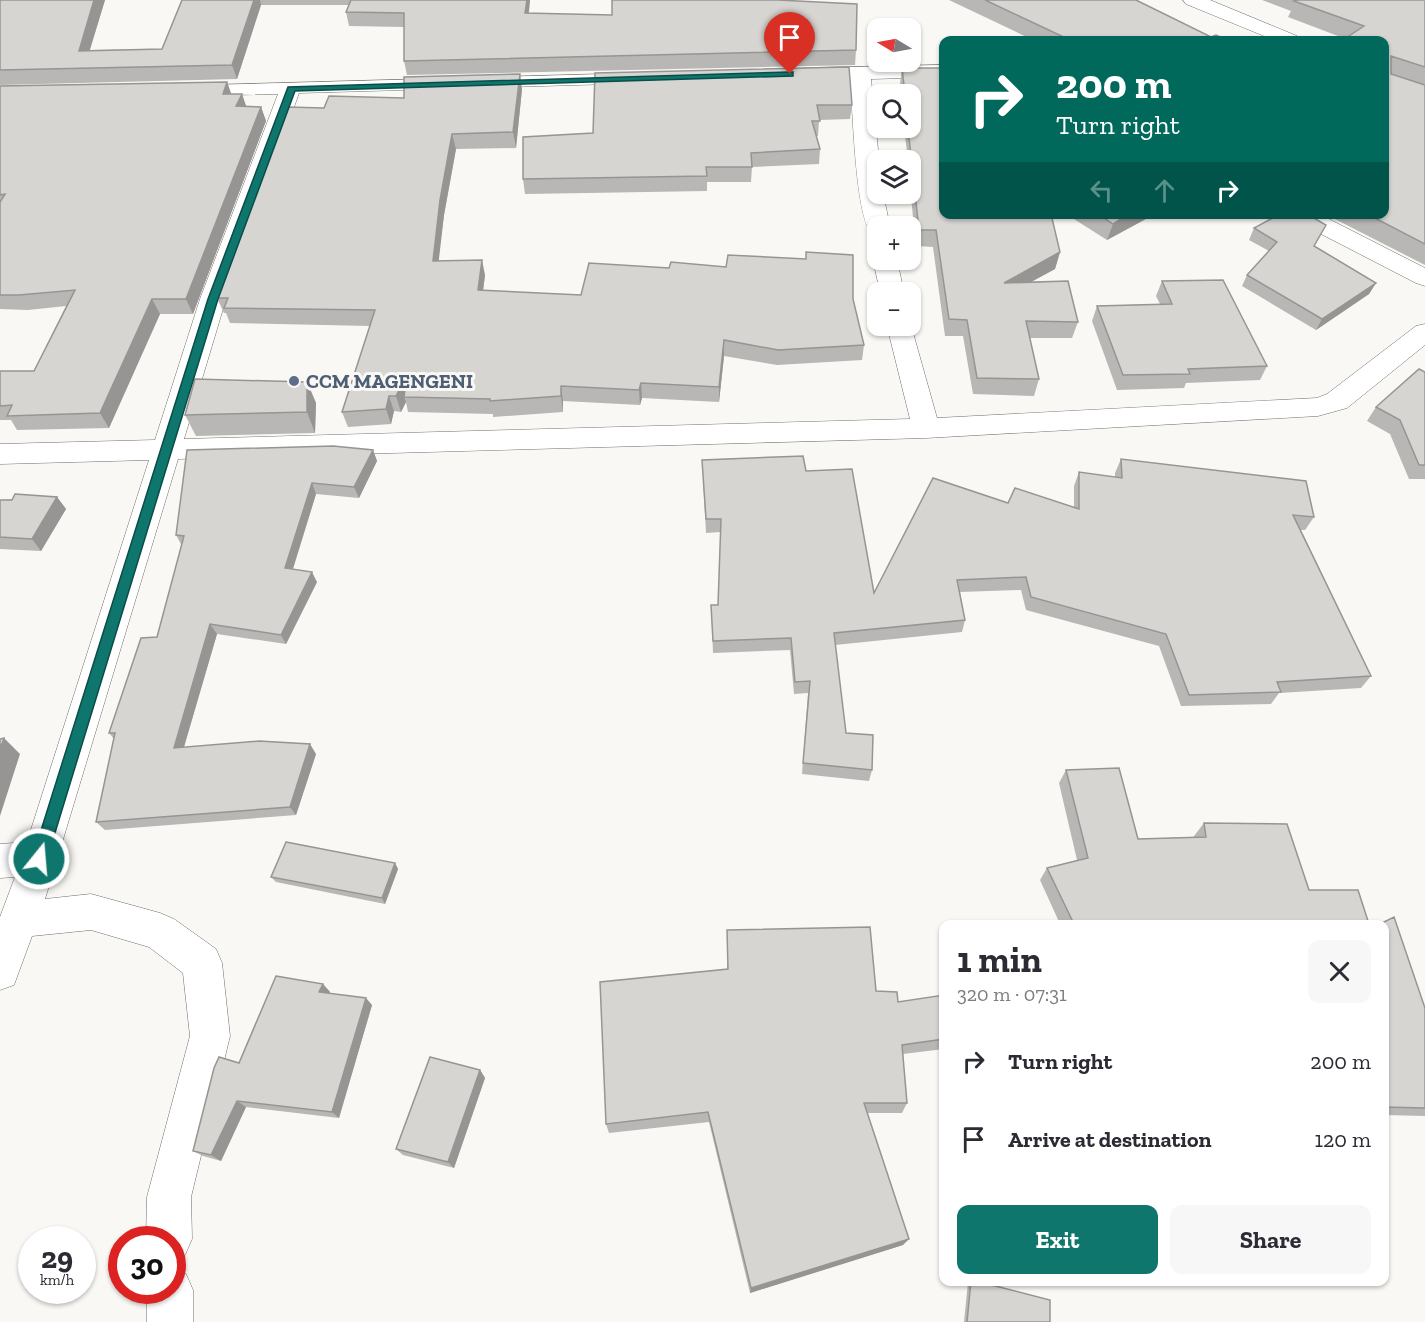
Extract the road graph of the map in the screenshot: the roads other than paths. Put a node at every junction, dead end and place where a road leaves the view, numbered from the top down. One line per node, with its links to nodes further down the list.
1 (1193, 0): 2 (street)
2 (1280, 36)
3 (939, 71): 4 (street)
4 (860, 72): 5 (street); 9 (street)
5 (778, 75)
6 (662, 78): 7 (street)
7 (291, 88): 8 (street); 15 (street)
8 (163, 91)
9 (876, 216)
10 (1310, 219): 11 (street)
11 (1425, 278)
12 (1425, 332): 14 (street)
13 (903, 336): 14 (street)
14 (926, 428): 15 (street)
15 (167, 450): 16 (street); 17 (street)
16 (0, 454)
17 (39, 859): 18 (street); 19 (street)
18 (0, 861)
19 (19, 917): 20 (street); 21 (street)
20 (0, 971)
21 (170, 1226)
22 (170, 1304): 23 (street)
23 (170, 1322)

